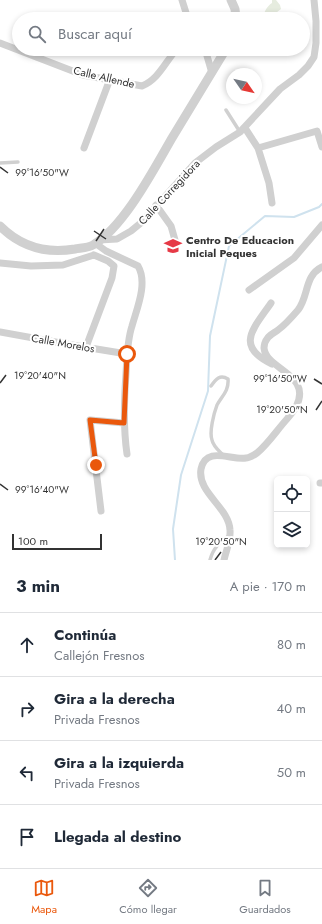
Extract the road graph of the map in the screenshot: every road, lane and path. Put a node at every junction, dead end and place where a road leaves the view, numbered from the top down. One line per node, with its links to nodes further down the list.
1 (182, 0): 4 (street)
2 (231, 0): 5 (street)
3 (314, 0): 15 (street, Calle Corregidora)
4 (186, 12)
5 (235, 12)
6 (0, 43): 7 (street, Calle Allende)
7 (12, 48)
8 (34, 56): 13 (street, Calle Allende)
9 (172, 56): 13 (street, Calle Allende)
10 (207, 56): 12 (street)
11 (222, 56): 12 (street)
12 (212, 73): 26 (street)
13 (110, 79): 17 (street)
14 (226, 110): 15 (lane)
15 (243, 130): 18 (street); 22 (street, Calle Corregidora)
16 (322, 147): 18 (street)
17 (84, 148)
18 (258, 148): 21 (street)
19 (18, 162): 20 (lane)
20 (0, 163)
21 (272, 203)
22 (156, 205): 25 (street); 26 (street, Calle Corregidora)
23 (0, 226): 26 (street)
24 (322, 226): 29 (street)
25 (175, 240)
26 (95, 246): 27 (street, Calle Corregidora); 32 (street); 33 (street)
27 (0, 263)
28 (322, 267): 34 (street)
29 (249, 290)
30 (271, 303): 34 (street)
31 (0, 332): 32 (street, Calle Morelos)
32 (86, 347): 33 (street, Calle Morelos)
33 (127, 354): 36 (street)
34 (276, 366): 38 (street)
35 (211, 386): 38 (lane)
36 (124, 423): 37 (street); 39 (street)
37 (127, 454)
38 (224, 456): 40 (street)
39 (102, 511)
40 (230, 535): 41 (lane); 42 (street)
41 (210, 560)
42 (224, 560)

